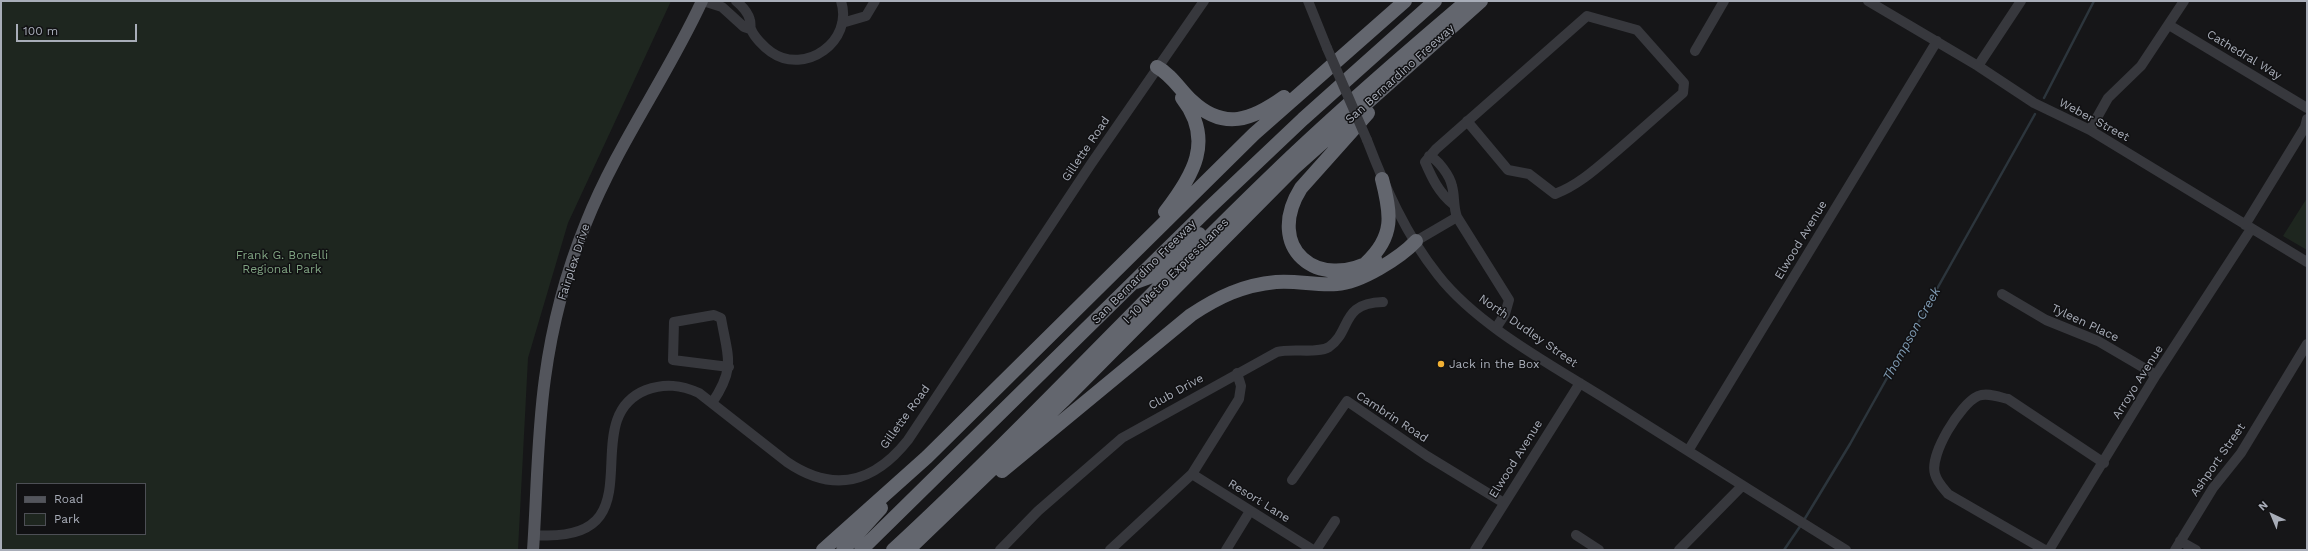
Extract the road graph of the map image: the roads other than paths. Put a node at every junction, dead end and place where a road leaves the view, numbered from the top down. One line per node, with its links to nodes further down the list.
1 (703, 1): 16 (street); 61 (main road, Fairplex Drive)
2 (841, 1): 17 (street)
3 (875, 1): 17 (street)
4 (1204, 1): 25 (street, Gillette Road)
5 (1308, 1): 32 (street, North Dudley Street, bridge)
6 (1406, 1): 22 (highway)
7 (1435, 1): 41 (highway, San Bernardino Freeway)
8 (1452, 1): 41 (highway, I-10 Metro ExpressLanes)
9 (1467, 1): 68 (highway, I-10 Metro ExpressLanes)
10 (1481, 1): 23 (highway, San Bernardino Freeway)
11 (1724, 1): 21 (street)
12 (1868, 1): 20 (street, Weber Street)
13 (2020, 1): 24 (street)
14 (2184, 1): 18 (street)
15 (738, 2): 16 (street); 19 (street)
16 (731, 14): 19 (street)
17 (842, 23): 19 (street)
18 (2169, 25): 26 (street, Cathedral Way); 29 (street)
19 (750, 28)
20 (1937, 42): 24 (street, Weber Street); 51 (street, Elwood Avenue)
21 (1695, 51)
22 (1348, 52): 25 (highway); 38 (highway)
23 (1412, 63): 40 (highway); 60 (highway, San Bernardino Freeway)
24 (1978, 66): 29 (street, Weber Street)
25 (1158, 67): 38 (highway); 50 (street, Gillette Road)
26 (2307, 108)
27 (2307, 119): 36 (street, Arroyo Avenue)
28 (1467, 121): 28 (street); 30 (street)
29 (2090, 130): 36 (street, Weber Street)
30 (1429, 156): 31 (street); 33 (street)
31 (1449, 178): 33 (street); 34 (street)
32 (1382, 179): 37 (street, North Dudley Street); 40 (highway)
33 (1436, 184): 34 (street)
34 (1453, 204): 35 (street)
35 (1457, 217): 37 (street); 44 (street)
36 (2248, 227): 39 (street, Weber Street); 48 (street, Arroyo Avenue)
37 (1416, 241): 40 (highway); 44 (street, North Dudley Street); 60 (highway)
38 (1128, 260): 52 (highway)
39 (2307, 262)
40 (1363, 266)
41 (1130, 284): 67 (highway, San Bernardino Freeway)
42 (2002, 294): 48 (street, Tyleen Place)
43 (1383, 302): 47 (street, Club Drive)
44 (1496, 328): 49 (street, North Dudley Street)
45 (2307, 344): 63 (street, Ashport Street)
46 (729, 367): 46 (street); 50 (street)
47 (1237, 373): 54 (street); 70 (street, Club Drive)
48 (2156, 375): 53 (street, Arroyo Avenue)
49 (1580, 383): 51 (street, North Dudley Street); 57 (street, Elwood Avenue)
50 (712, 402): 61 (street, Gillette Road)
51 (1688, 451): 56 (street, North Dudley Street)
52 (927, 457): 65 (highway); 66 (highway)
53 (2104, 463): 78 (street); 79 (street, Arroyo Avenue)
54 (1192, 474): 58 (street, Resort Lane); 71 (street)
55 (1292, 480): 57 (street, Cambrin Road)
56 (1742, 486): 76 (street); 77 (street, North Dudley Street)
57 (1504, 503): 74 (street, Elwood Avenue)
58 (1250, 511): 72 (street); 73 (street, Resort Lane)
59 (1335, 521): 73 (street, Resort Lane)
60 (928, 532): 69 (highway, San Bernardino Freeway)
61 (534, 535): 64 (main road, Fairplex Drive)
62 (1576, 535): 75 (street)
63 (2178, 546): 80 (street)
64 (533, 550)
65 (823, 550)
66 (843, 550)
67 (861, 550)
68 (893, 550)
69 (908, 550)
70 (1000, 550)
71 (1110, 550)
72 (1226, 550)
73 (1315, 550)
74 (1475, 550)
75 (1599, 550)
76 (1679, 550)
77 (1846, 550)
78 (2045, 550)
79 (2049, 550)
80 (2196, 550)

